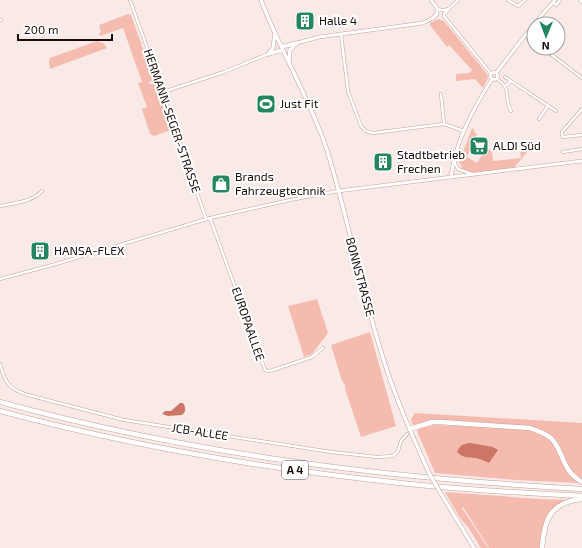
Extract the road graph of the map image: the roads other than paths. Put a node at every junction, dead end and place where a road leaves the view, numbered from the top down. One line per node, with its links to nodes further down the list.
1 (130, 0): 29 (street, HERMANN-SEGER-STRASSE)
2 (261, 0): 12 (main road, BONNSTRASSE)
3 (431, 0): 9 (street)
4 (458, 0): 10 (street)
5 (508, 0): 6 (street)
6 (525, 0)
7 (560, 0): 8 (street)
8 (554, 1): 11 (street)
9 (438, 9): 10 (street); 13 (street)
10 (449, 9): 22 (street)
11 (541, 16)
12 (275, 32): 16 (main road, BONNSTRASSE); 18 (main road)
13 (341, 34): 15 (street); 36 (street)
14 (525, 35): 21 (street)
15 (297, 43): 16 (main road); 20 (main road)
16 (281, 46): 17 (main road, BONNSTRASSE)
17 (284, 51): 18 (main road); 20 (main road, BONNSTRASSE)
18 (268, 54): 29 (street)
19 (553, 56): 24 (street)
20 (289, 62): 46 (main road, BONNSTRASSE)
21 (496, 73): 22 (street); 25 (street)
22 (491, 74): 26 (street)
23 (505, 77): 27 (street)
24 (582, 78)
25 (497, 79): 26 (street); 28 (street)
26 (492, 80): 37 (street)
27 (511, 81): 28 (street); 31 (street)
28 (505, 86): 33 (street)
29 (163, 92): 49 (street, HERMANN-SEGER-STRASSE)
30 (441, 94): 36 (street)
31 (548, 106): 34 (street); 35 (street)
32 (582, 109): 38 (street)
33 (511, 111)
34 (556, 112)
35 (539, 119)
36 (444, 124): 37 (street)
37 (464, 131): 41 (street)
38 (582, 135)
39 (582, 149): 40 (street)
40 (563, 152)
41 (455, 158): 43 (street); 44 (street)
42 (582, 161): 43 (street)
43 (474, 175): 44 (street)
44 (451, 177): 46 (street)
45 (42, 191): 47 (street)
46 (338, 191): 48 (street); 55 (main road, BONNSTRASSE)
47 (0, 206)
48 (210, 218): 49 (street); 51 (street, EUROPAALLEE)
49 (206, 219): 50 (street)
50 (0, 279)
51 (323, 348)
52 (0, 364): 56 (street, JCB-ALLEE)
53 (0, 402): 58 (highway, A 4)
54 (0, 411): 59 (highway, A 4)
55 (410, 429): 57 (highway); 61 (main road, BONNSTRASSE, bridge)
56 (407, 434)
57 (582, 482)
58 (582, 488)
59 (582, 496)
60 (582, 499): 62 (highway)
61 (474, 548)
62 (542, 548)

